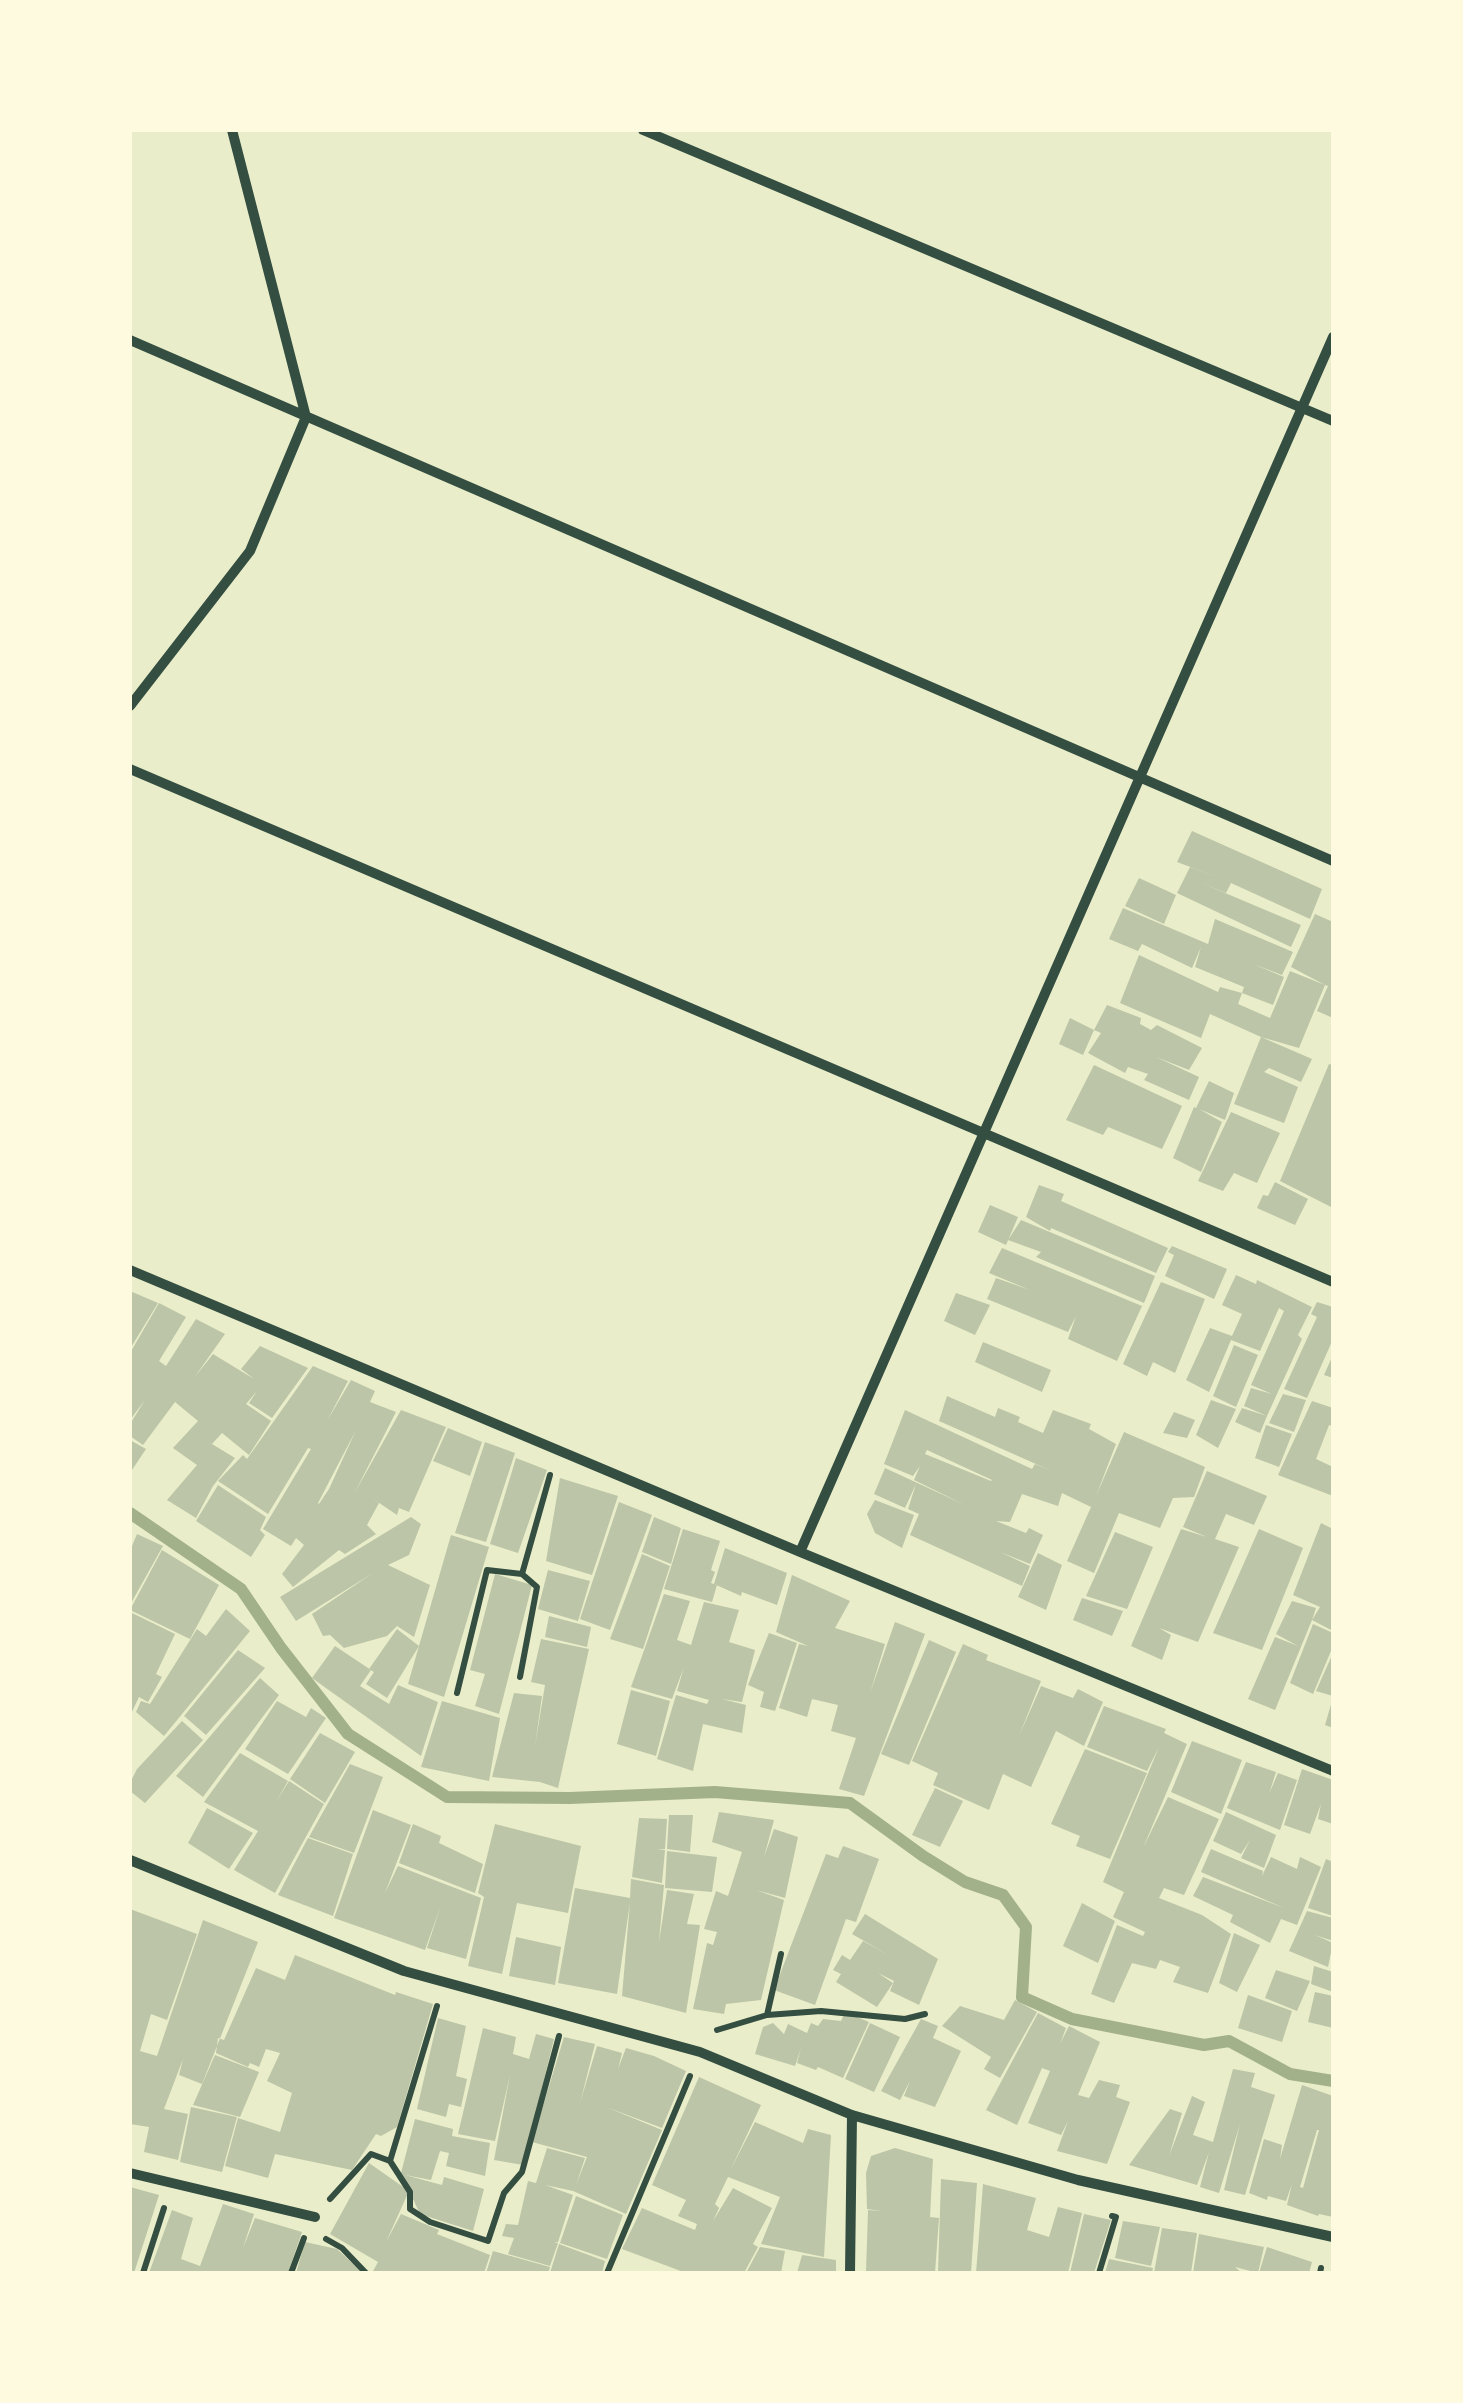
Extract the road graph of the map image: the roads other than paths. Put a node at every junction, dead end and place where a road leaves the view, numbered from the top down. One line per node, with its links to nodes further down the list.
1 (232, 130): 6 (street)
2 (643, 130): 5 (street)
3 (1333, 337): 5 (street)
4 (130, 340): 6 (street)
5 (1302, 408): 7 (street); 10 (street)
6 (306, 416): 8 (street); 10 (street)
7 (1333, 421)
8 (130, 706)
9 (130, 769): 12 (street)
10 (1139, 779): 11 (street); 12 (street)
11 (1333, 861)
12 (984, 1134): 14 (street); 15 (street)
13 (130, 1270): 15 (street)
14 (1333, 1282)
15 (800, 1552): 16 (street)
16 (1333, 1771)
17 (130, 1860): 18 (street)
18 (852, 2115): 21 (street); 22 (street)
19 (130, 2173): 20 (street)
20 (315, 2217)
21 (1333, 2236)
22 (850, 2273)

